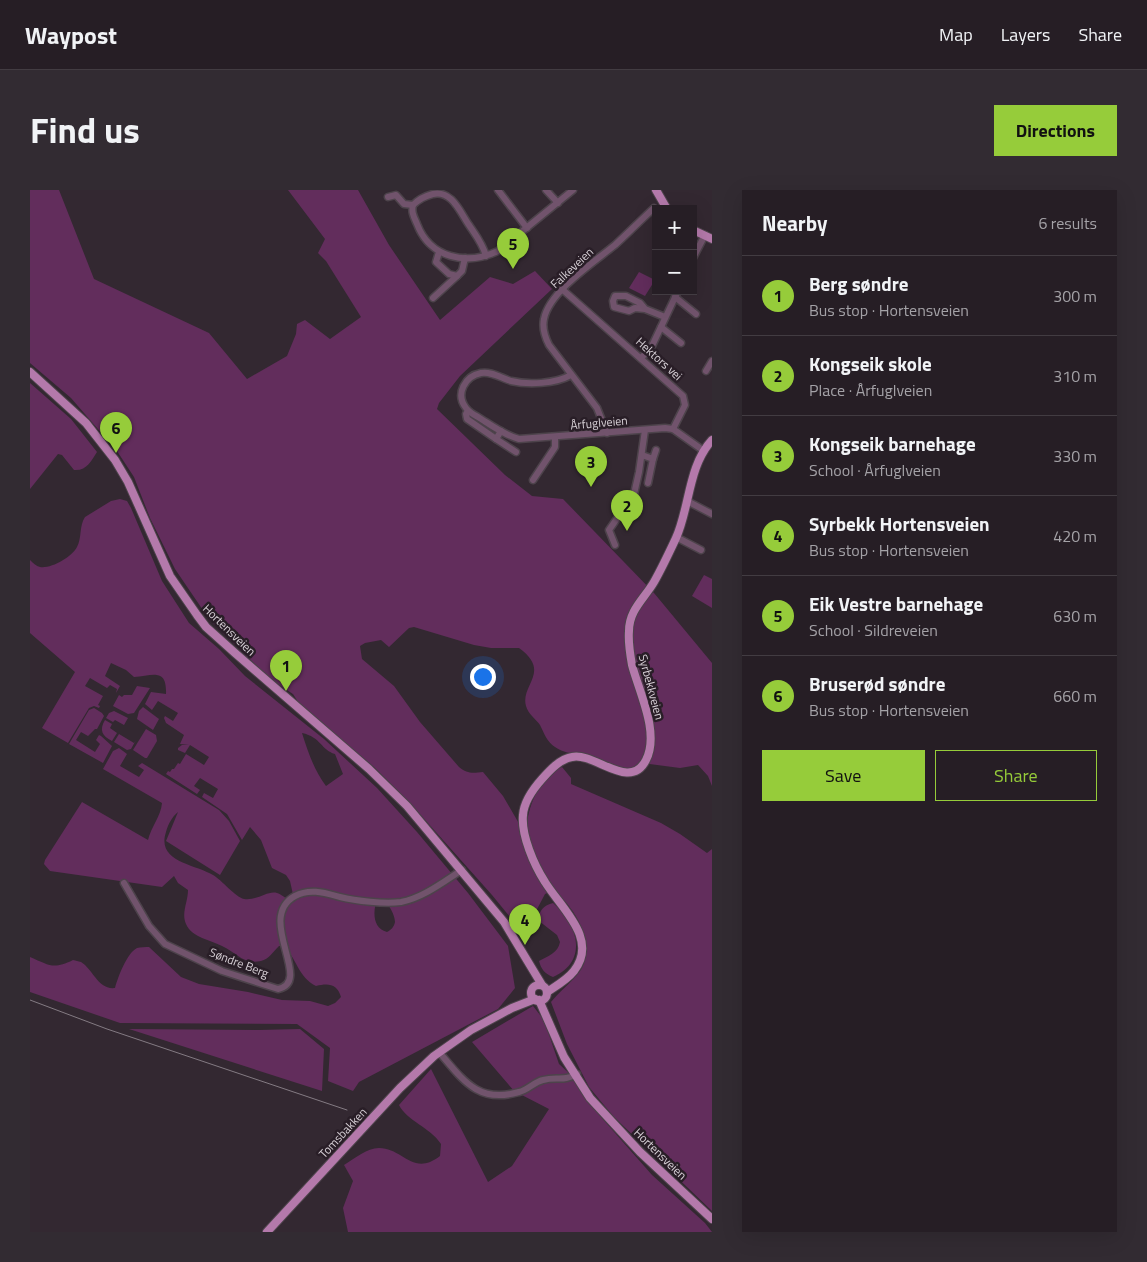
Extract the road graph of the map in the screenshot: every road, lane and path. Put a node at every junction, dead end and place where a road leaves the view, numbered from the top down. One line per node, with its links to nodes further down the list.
1 (498, 190): 10 (street)
2 (546, 190): 6 (street)
3 (573, 190): 6 (street)
4 (656, 190): 8 (main road)
5 (388, 197): 7 (street)
6 (558, 203): 10 (street)
7 (413, 205): 13 (street); 15 (street)
8 (665, 205)
9 (652, 210): 18 (street, Falkeveien)
10 (527, 228): 15 (street)
11 (697, 232): 12 (main road)
12 (709, 237): 14 (street)
13 (439, 252): 16 (street); 17 (street)
14 (697, 253)
15 (486, 256): 16 (street)
16 (465, 258): 17 (street)
17 (457, 276): 21 (street)
18 (563, 290): 27 (street, Hektors vei); 31 (street, Falkeveien)
19 (676, 295): 24 (street)
20 (677, 295): 23 (street)
21 (433, 298)
22 (645, 309): 24 (street)
23 (696, 314)
24 (665, 317): 25 (street)
25 (661, 327): 26 (street); 27 (street)
26 (681, 343)
27 (641, 358): 34 (street, Hektors vei)
28 (712, 361): 29 (street)
29 (706, 371)
30 (30, 372): 52 (main road, Hortensveien)
31 (571, 374): 32 (street); 36 (street, Falkeveien)
32 (468, 411): 35 (street, Årfuglveien); 38 (street)
33 (644, 430): 34 (street, Årfuglveien); 36 (street, Årfuglveien); 43 (street, Årfuglveien)
34 (673, 430): 41 (street)
35 (501, 431): 37 (street, Årfuglveien); 38 (street)
36 (607, 433): 37 (street, Årfuglveien)
37 (555, 438): 45 (street, Årfuglveien)
38 (496, 439): 42 (street)
39 (712, 440): 41 (main road, Syrbekkveien)
40 (656, 450): 44 (street)
41 (704, 451): 47 (main road, Syrbekkveien)
42 (516, 452)
43 (642, 455): 44 (street); 50 (street, Årfuglveien)
44 (653, 459): 46 (street)
45 (533, 480)
46 (648, 483)
47 (687, 501): 48 (street); 49 (main road, Syrbekkveien)
48 (712, 514)
49 (676, 538): 51 (street); 54 (main road, Syrbekkveien)
50 (615, 545)
51 (701, 550)
52 (462, 870): 53 (street, Søndre Berg); 55 (main road, Hortensveien)
53 (124, 883)
54 (564, 980): 55 (main road, Tomsbakken)
55 (540, 993): 56 (main road, Tomsbakken); 57 (main road, Hortensveien)
56 (439, 1052): 57 (street); 59 (main road, Tomsbakken)
57 (576, 1075): 58 (main road, Hortensveien)
58 (712, 1219)
59 (267, 1232)

